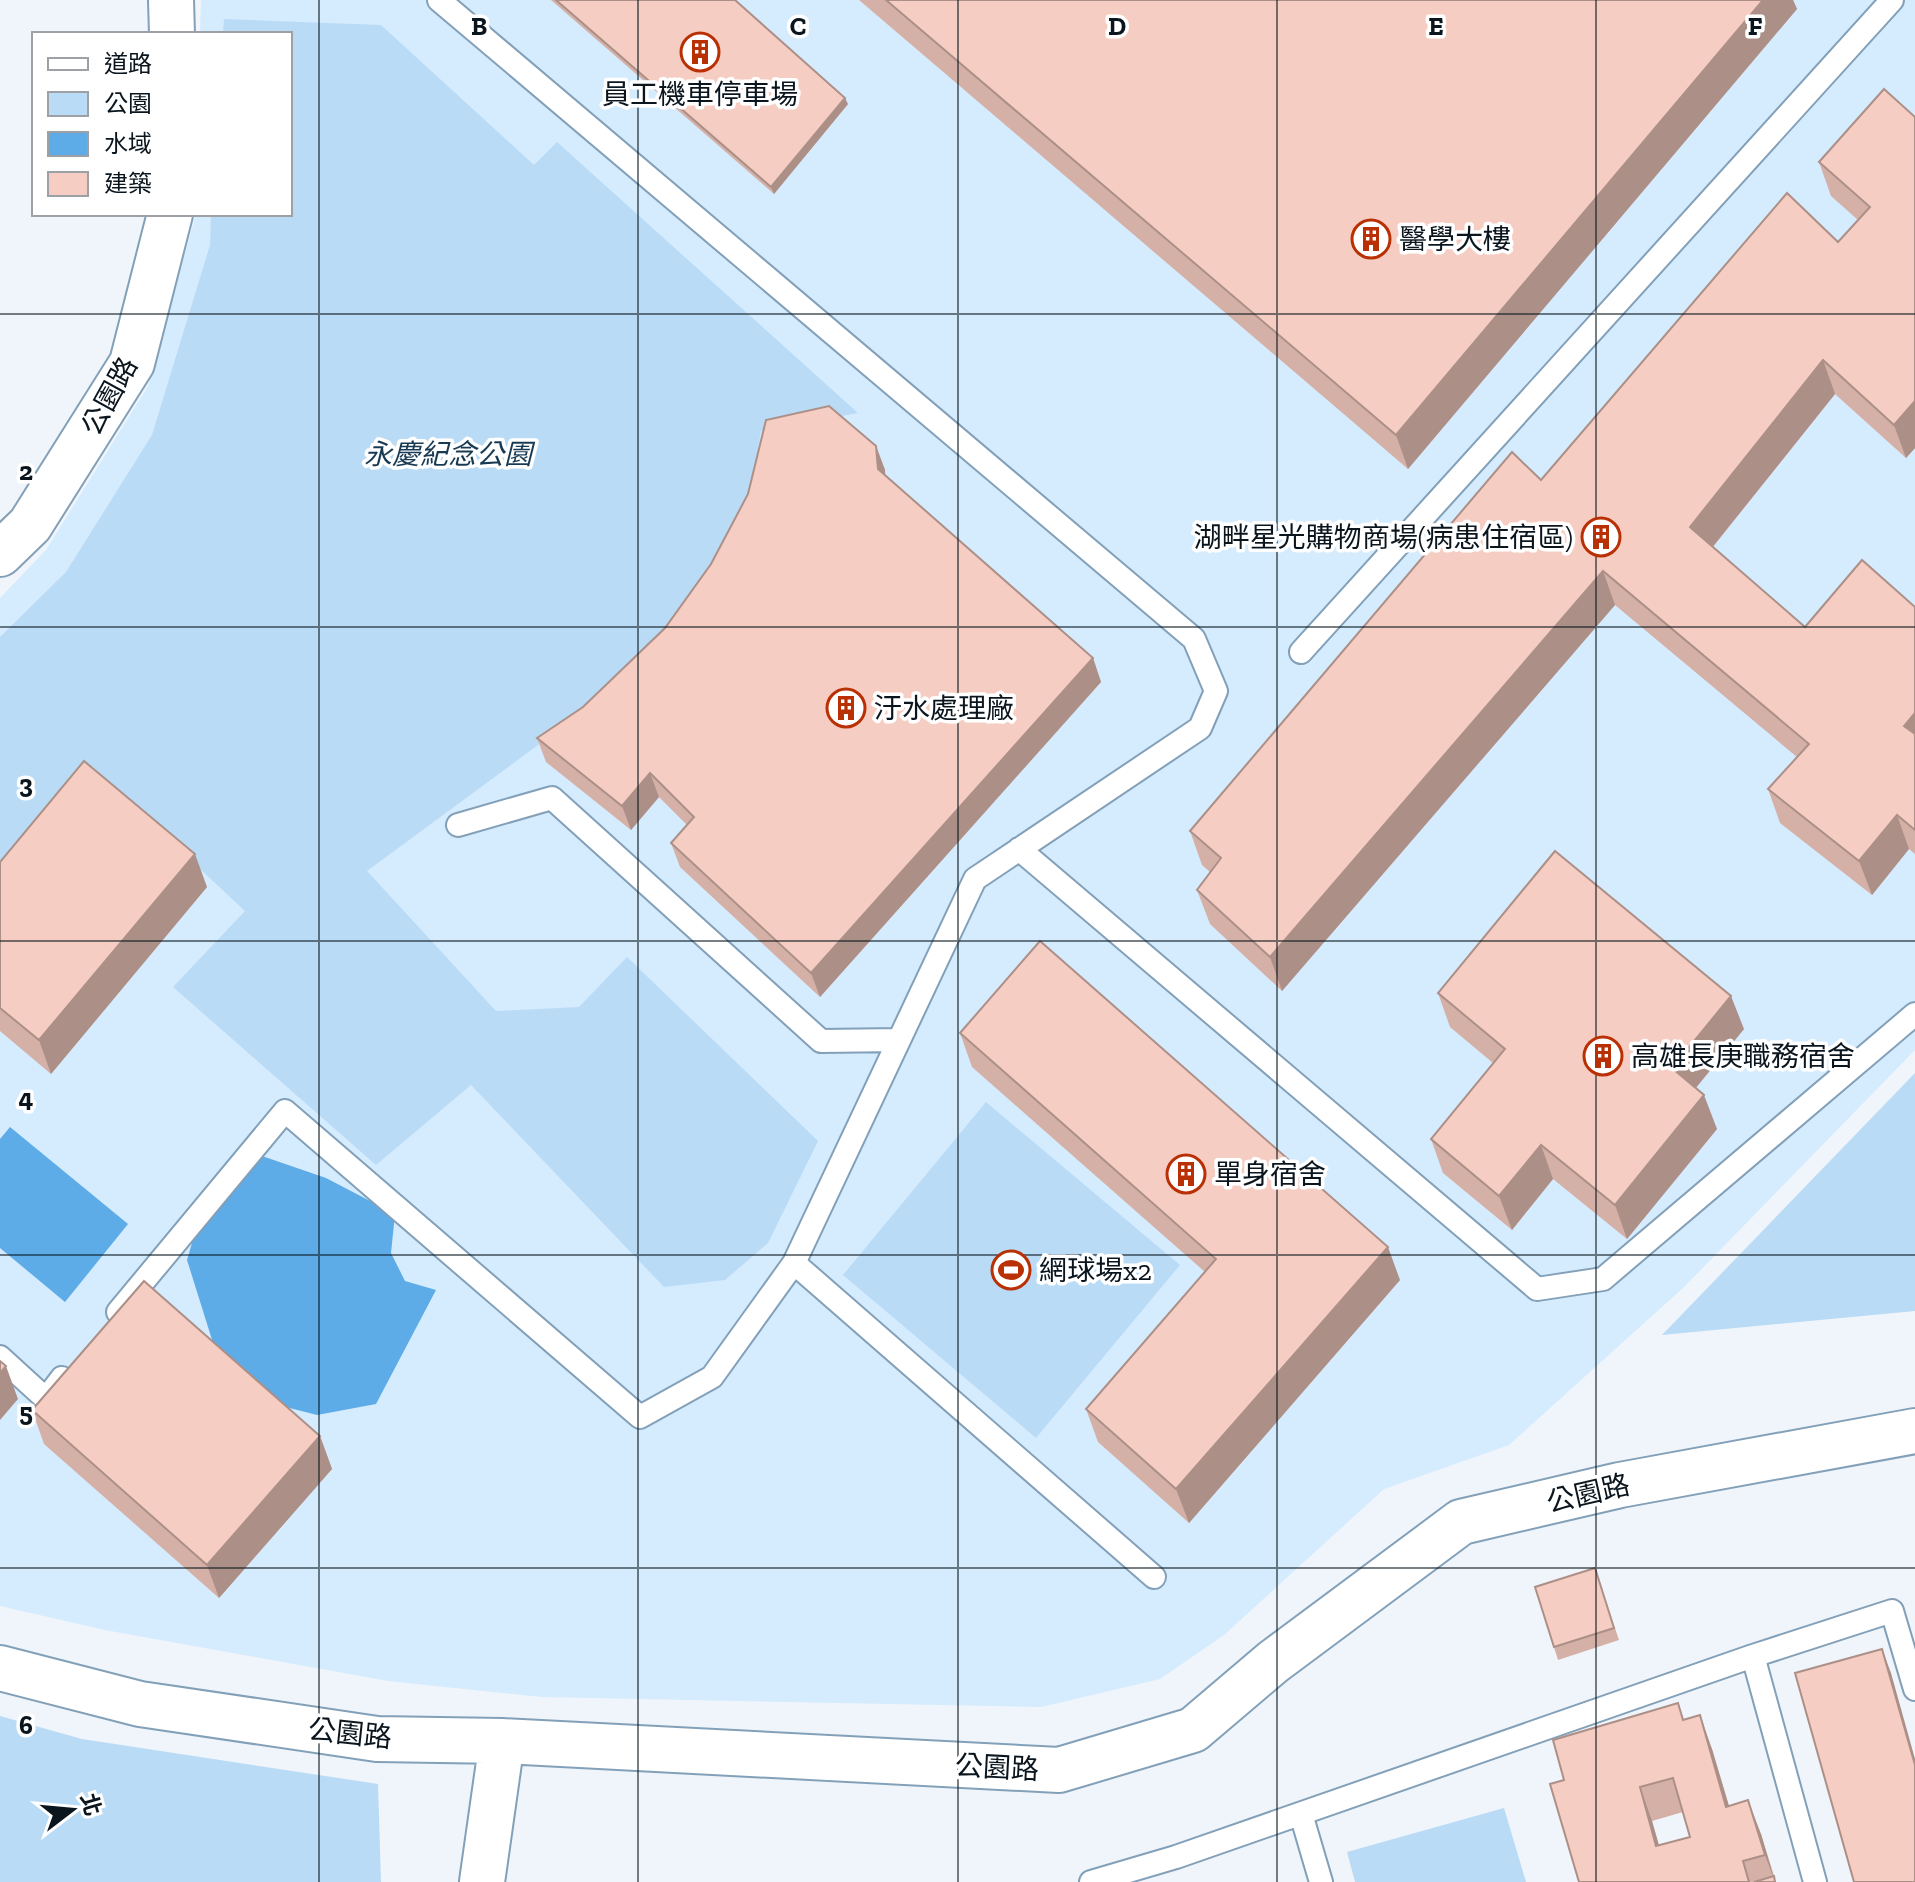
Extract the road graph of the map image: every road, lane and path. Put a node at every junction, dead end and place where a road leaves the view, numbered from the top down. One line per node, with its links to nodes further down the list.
1 (171, 0): 4 (street)
2 (439, 0): 9 (lane)
3 (1892, 0): 7 (lane)
4 (172, 32)
5 (169, 216): 6 (street, 公園路)
6 (0, 554)
7 (1301, 652)
8 (458, 825): 11 (lane)
9 (1019, 849): 10 (lane); 11 (lane)
10 (1915, 1014)
11 (899, 1040): 12 (lane)
12 (794, 1263): 13 (lane); 17 (lane)
13 (105, 1327)
14 (0, 1357): 15 (lane)
15 (75, 1363)
16 (1915, 1431): 21 (street, 公園路)
17 (1154, 1577)
18 (1753, 1656): 20 (lane); 22 (lane); 26 (lane)
19 (0, 1668): 21 (street, 公園路)
20 (1915, 1689)
21 (502, 1741): 23 (street)
22 (1301, 1814): 24 (lane); 25 (lane)
23 (482, 1882)
24 (1091, 1882)
25 (1321, 1882)
26 (1815, 1882)

